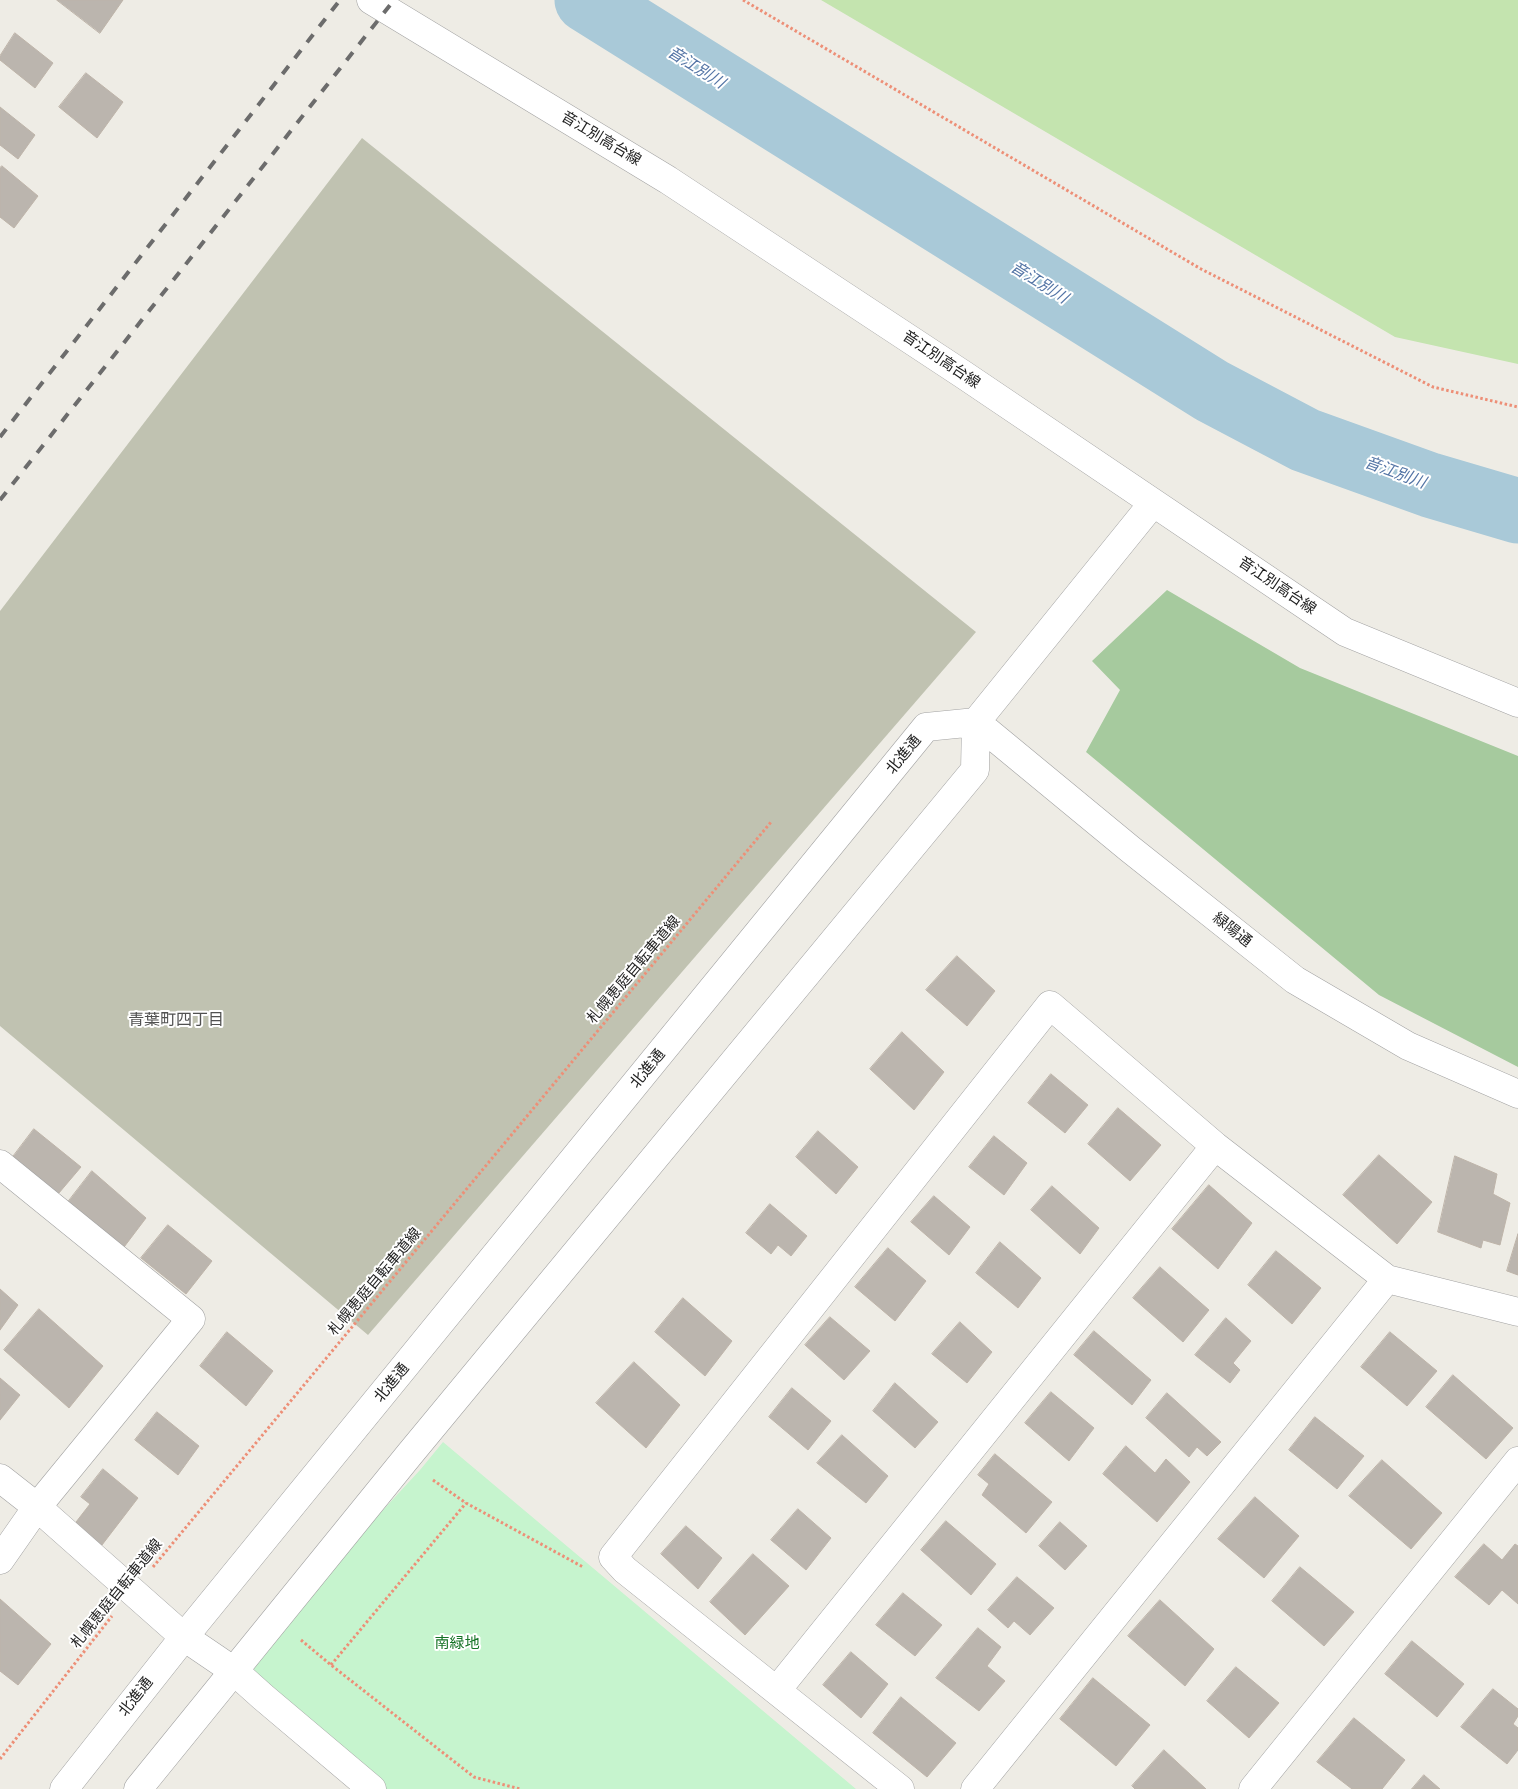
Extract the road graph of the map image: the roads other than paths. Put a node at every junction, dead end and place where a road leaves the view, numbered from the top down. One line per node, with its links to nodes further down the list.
1 (371, 0): 2 (street, 音江別高台線)
2 (1153, 503): 3 (street, 音江別高台線); 4 (street)
3 (1518, 703)
4 (976, 722): 5 (street, 緑陽通); 14 (street, 北進通); 15 (street)
5 (1518, 1094)
6 (1215, 1146): 8 (street); 16 (street); 16 (street)
7 (0, 1164): 12 (street)
8 (1387, 1279): 9 (street); 21 (street)
9 (1518, 1312)
10 (1518, 1461): 22 (street)
11 (0, 1478): 12 (street)
12 (37, 1507): 13 (street); 14 (street)
13 (0, 1560)
14 (184, 1637): 15 (street); 17 (street, 北進通)
15 (234, 1671): 18 (street); 19 (street)
16 (777, 1690): 20 (street)
17 (64, 1789)
18 (138, 1789)
19 (372, 1789)
20 (900, 1789)
21 (974, 1789)
22 (1252, 1789)

